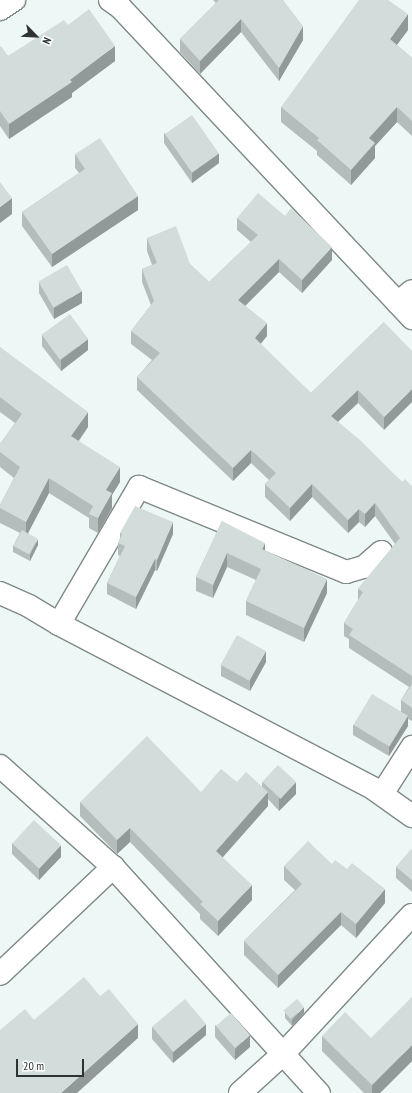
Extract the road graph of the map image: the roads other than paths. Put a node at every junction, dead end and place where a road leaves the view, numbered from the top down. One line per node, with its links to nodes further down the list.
1 (14, 0): 3 (street)
2 (118, 2): 4 (street)
3 (0, 9)
4 (407, 304)
5 (381, 552): 7 (street)
6 (0, 593): 7 (street)
7 (59, 624): 10 (street)
8 (412, 747): 10 (street)
9 (0, 766): 12 (street)
10 (382, 794): 11 (street)
11 (412, 816)
12 (113, 867): 14 (street); 15 (street)
13 (412, 915): 15 (street)
14 (0, 974)
15 (284, 1053): 16 (street); 17 (street)
16 (240, 1093)
17 (319, 1093)

